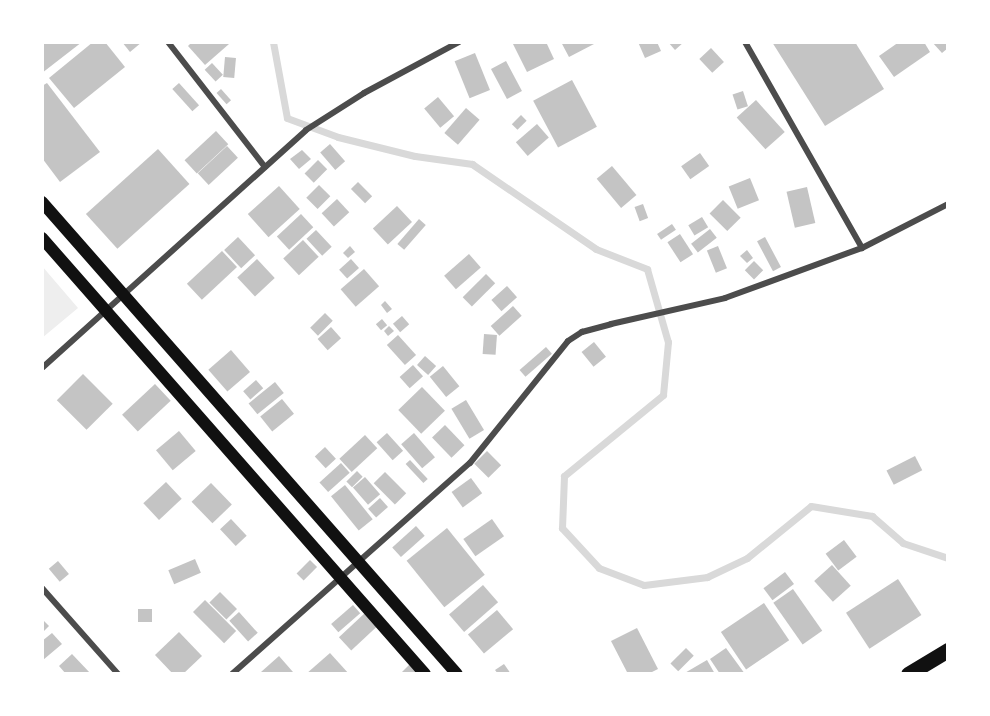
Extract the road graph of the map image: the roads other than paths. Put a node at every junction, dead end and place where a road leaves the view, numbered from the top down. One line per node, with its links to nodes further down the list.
1 (168, 42): 4 (street)
2 (459, 42): 4 (street)
3 (745, 42): 8 (street)
4 (265, 167): 9 (street)
5 (42, 202): 9 (main road)
6 (948, 204): 8 (street)
7 (42, 238): 10 (main road)
8 (862, 248): 12 (street)
9 (124, 296): 10 (street); 12 (main road)
10 (106, 311): 11 (street); 13 (main road)
11 (42, 368)
12 (359, 563): 13 (street); 19 (main road)
13 (341, 579): 17 (street); 18 (main road)
14 (42, 588): 16 (street)
15 (948, 650): 20 (main road)
16 (118, 674)
17 (232, 674)
18 (424, 674)
19 (457, 674)
20 (908, 674)

